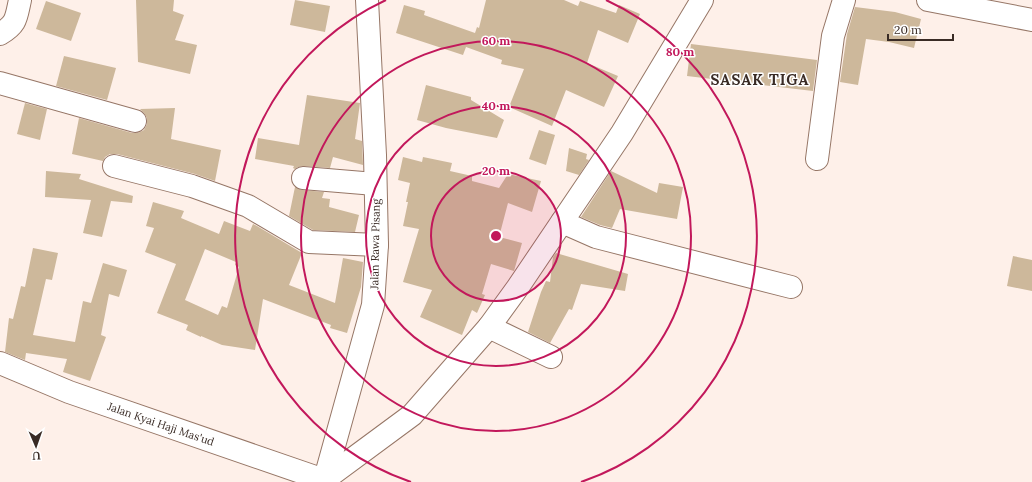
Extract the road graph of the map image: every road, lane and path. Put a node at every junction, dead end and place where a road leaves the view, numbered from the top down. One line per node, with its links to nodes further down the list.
1 (20, 0): 7 (street)
2 (367, 0): 13 (street, Jalan Rawa Pisang)
3 (702, 0): 14 (street)
4 (844, 0): 10 (street)
5 (928, 0): 6 (street)
6 (1032, 20)
7 (0, 34)
8 (0, 83): 9 (street)
9 (135, 121)
10 (817, 159)
11 (114, 166): 15 (street)
12 (303, 178): 13 (street)
13 (375, 184): 15 (street, Jalan Rawa Pisang)
14 (562, 222): 16 (street); 17 (street)
15 (377, 245): 20 (street, Jalan Rawa Pisang)
16 (791, 287)
17 (489, 327): 18 (street); 20 (street)
18 (551, 357)
19 (0, 363): 20 (street, Jalan Kyai Haji Mas'ud)
20 (325, 481)

